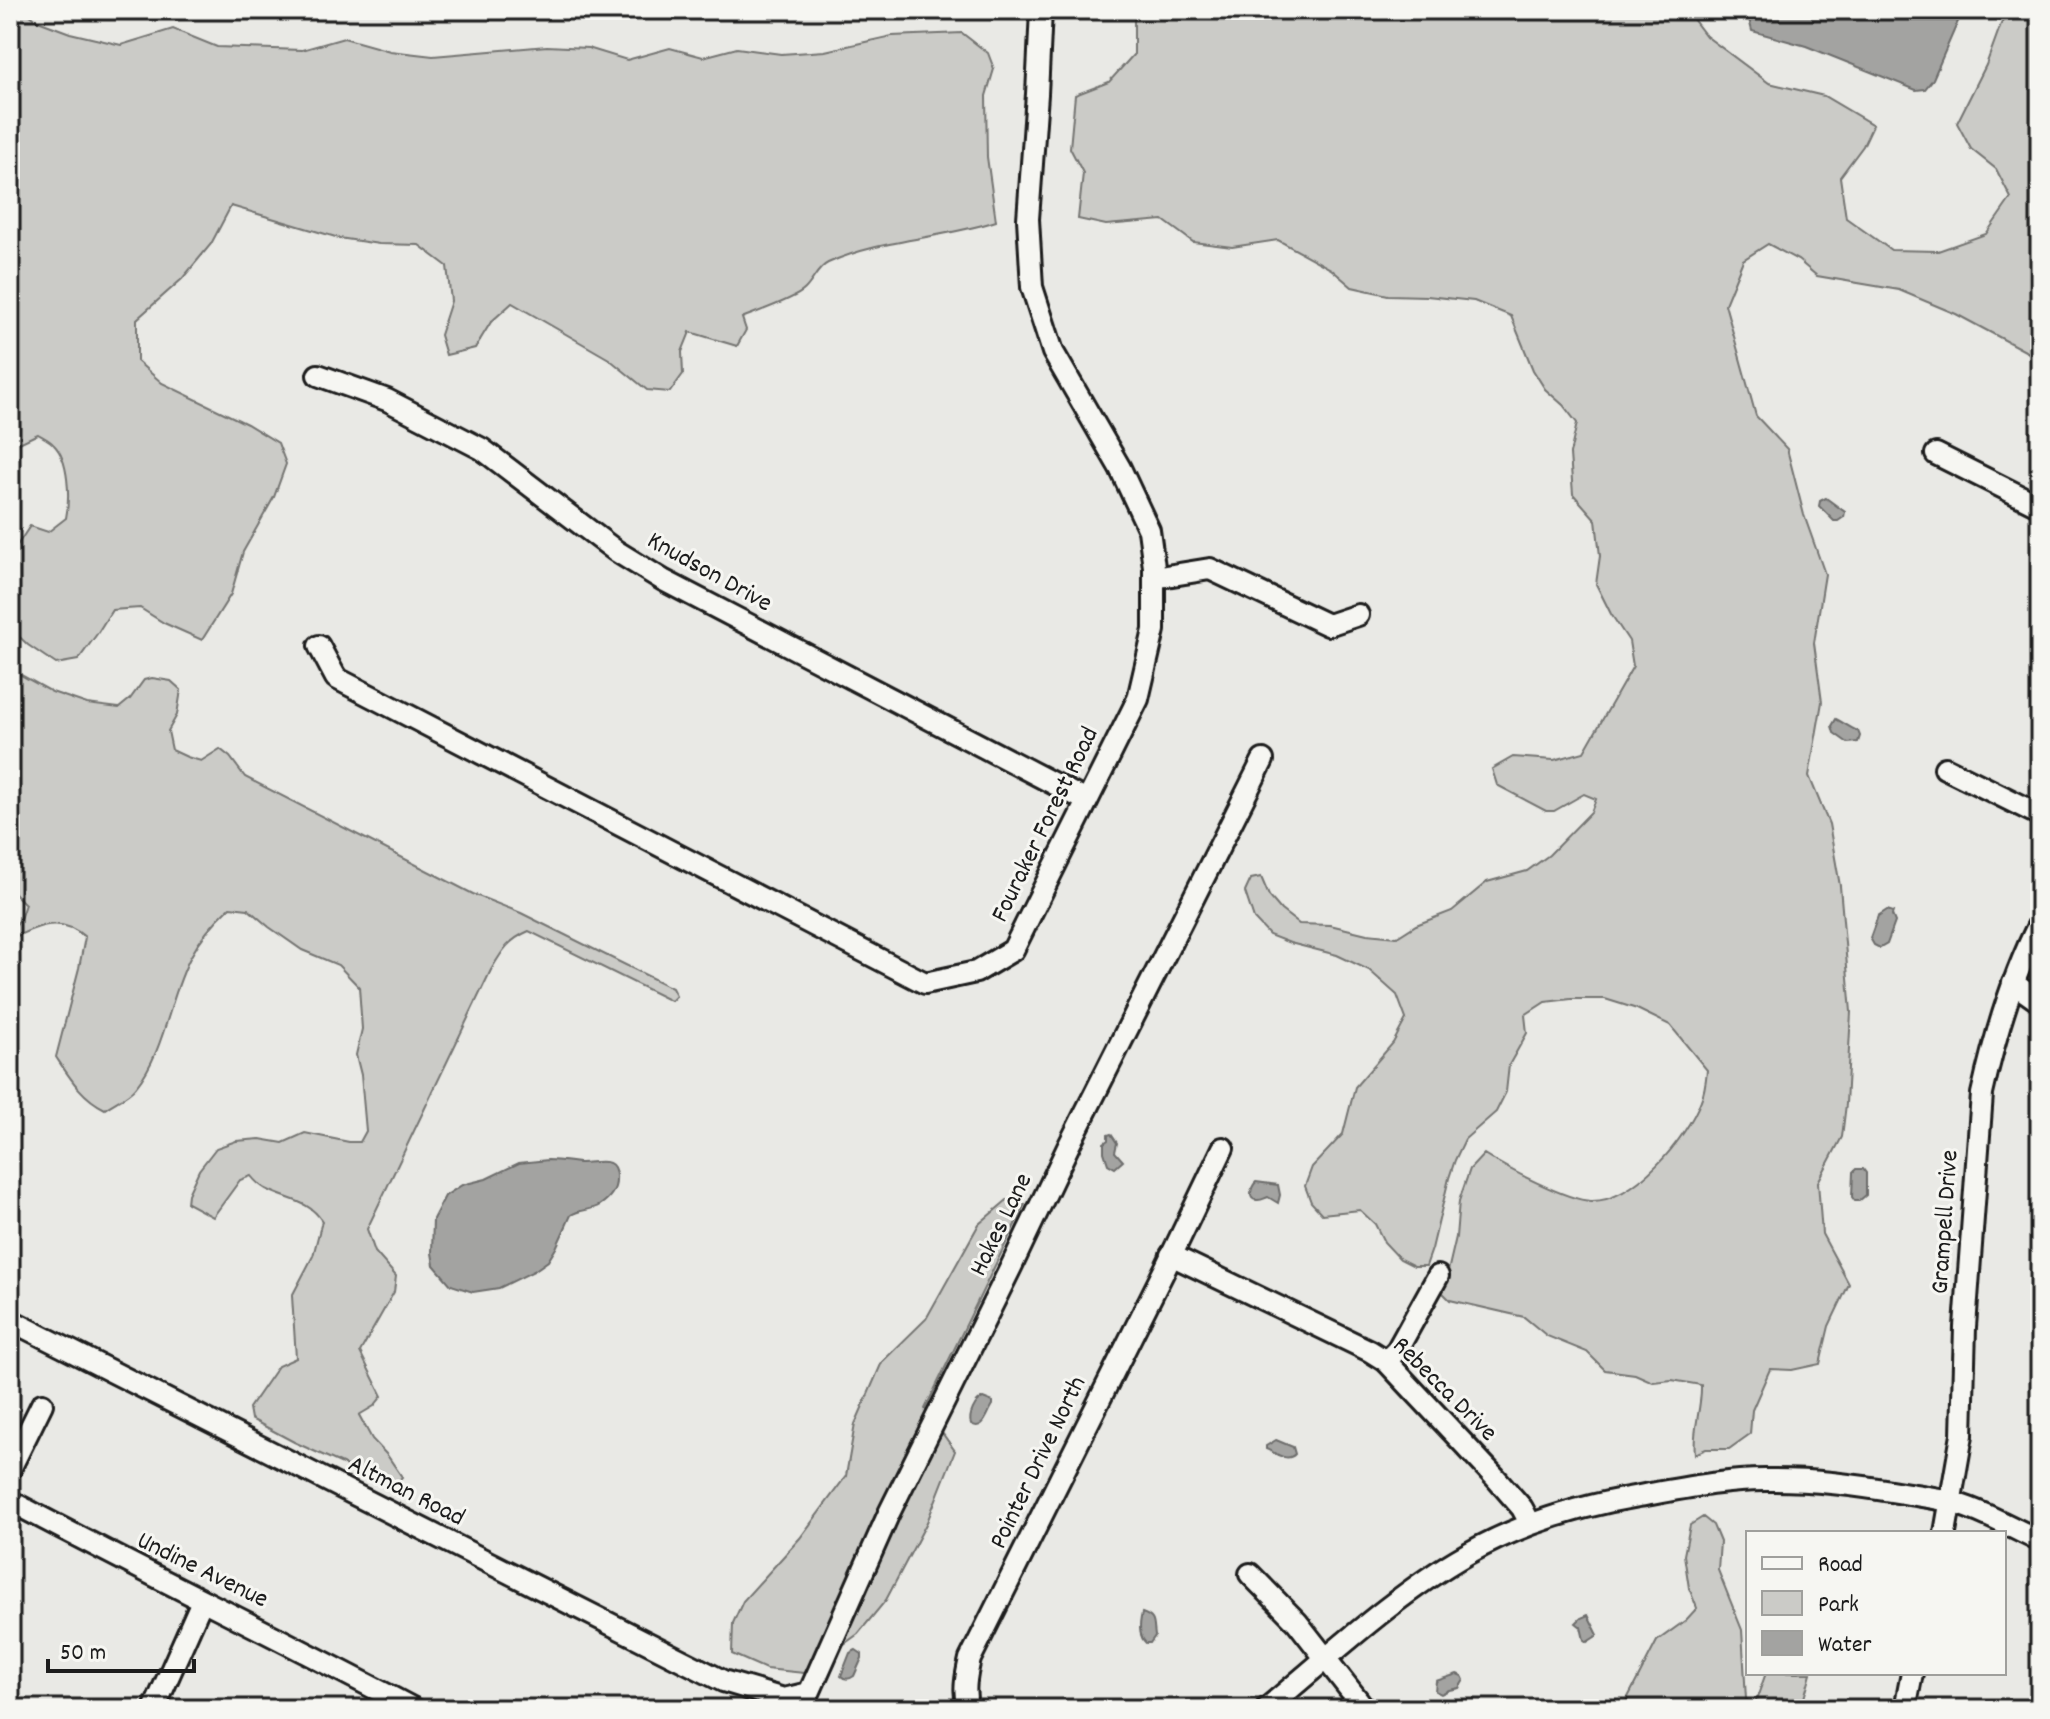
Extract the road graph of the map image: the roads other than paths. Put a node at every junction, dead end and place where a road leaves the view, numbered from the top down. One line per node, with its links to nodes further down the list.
1 (1041, 10): 5 (street, Fouraker Forest Road)
2 (318, 375): 10 (street, Knudson Drive)
3 (1936, 454): 4 (street)
4 (2040, 506)
5 (1154, 578): 6 (street); 10 (street, Fouraker Forest Road)
6 (1358, 615)
7 (319, 646): 10 (street, Fouraker Forest Road)
8 (1263, 760): 31 (street, Hakes Lane)
9 (1945, 768): 11 (street)
10 (1087, 801)
11 (2040, 815)
12 (2040, 922): 13 (street, Grampell Drive)
13 (2013, 983): 14 (street); 23 (street, Grampell Drive)
14 (2040, 1002)
15 (1223, 1148): 16 (street, Pointer Drive North)
16 (1171, 1255): 19 (street, Rebecca Drive); 32 (street, Pointer Drive North)
17 (1438, 1276): 19 (street)
18 (10, 1320): 31 (street, Altman Road)
19 (1386, 1361): 24 (street, Rebecca Drive)
20 (42, 1404): 21 (street)
21 (10, 1469)
22 (10, 1501): 28 (street, Undine Avenue)
23 (1951, 1501): 24 (street); 25 (street, Grampell Drive); 26 (street)
24 (1530, 1523): 29 (street)
25 (1945, 1531)
26 (2040, 1541)
27 (1250, 1574): 29 (street)
28 (202, 1601): 33 (street); 34 (street, Undine Avenue)
29 (1327, 1659): 35 (street); 36 (street)
30 (1912, 1675): 37 (street)
31 (784, 1699)
32 (966, 1703)
33 (154, 1709)
34 (414, 1709)
35 (1266, 1709)
36 (1365, 1709)
37 (1905, 1709)

